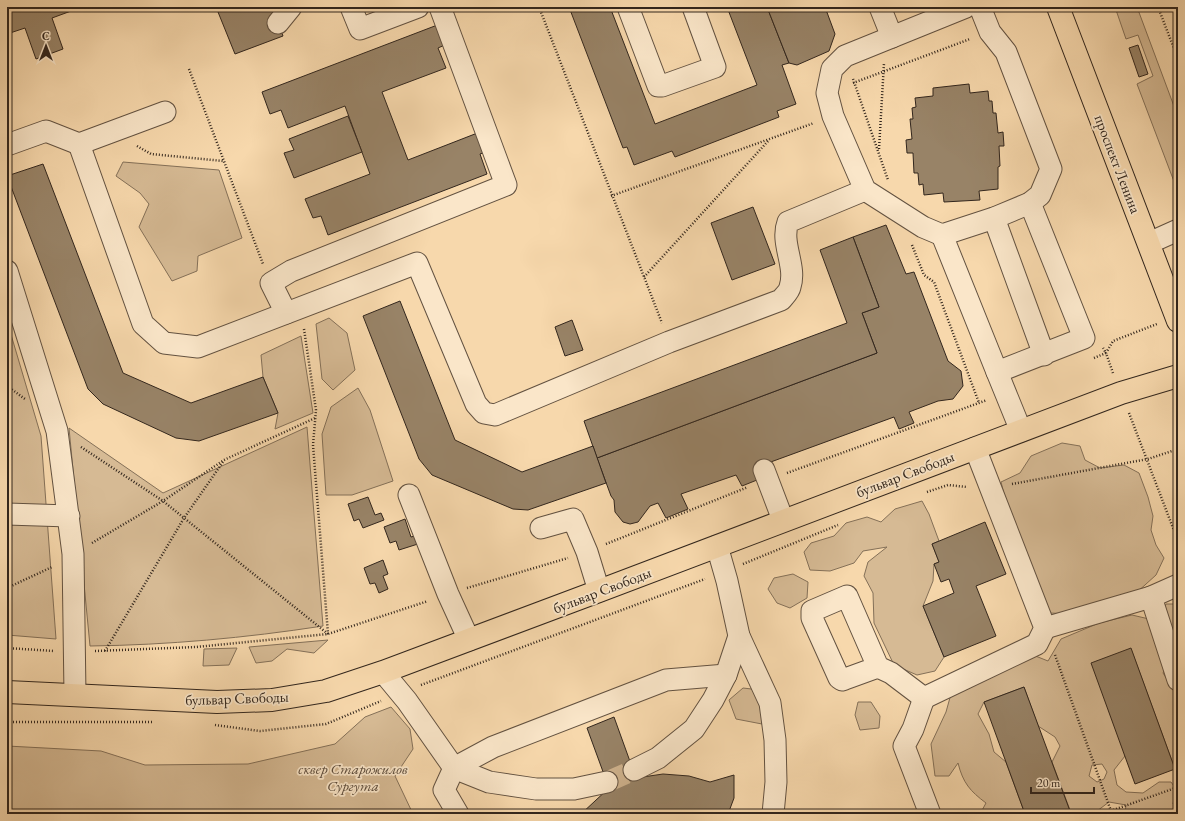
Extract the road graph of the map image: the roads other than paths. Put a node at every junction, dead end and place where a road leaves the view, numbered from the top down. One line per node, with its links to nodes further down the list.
1 (351, 7): 2 (street)
2 (418, 7)
3 (440, 7): 20 (street)
4 (628, 7): 5 (street)
5 (693, 7)
6 (880, 7): 9 (street)
7 (1058, 7): 18 (main road, проспект Ленина)
8 (969, 8): 9 (street); 14 (street)
9 (888, 38): 13 (street)
10 (165, 112): 11 (street)
11 (79, 144): 12 (street); 20 (street)
12 (7, 145)
13 (865, 190): 17 (street); 20 (street)
14 (1030, 203): 15 (street); 22 (street)
15 (994, 218): 17 (street); 22 (street)
16 (1178, 230): 18 (street)
17 (942, 235): 23 (street)
18 (1149, 243): 21 (main road, проспект Ленина)
19 (7, 271): 30 (street)
20 (293, 310)
21 (1177, 319)
22 (1044, 354): 23 (street)
23 (997, 372): 25 (street)
24 (1178, 376): 25 (main road, бульвар Свободы)
25 (1021, 431): 26 (main road, бульвар Свободы)
26 (974, 448): 31 (main road, бульвар Свободы); 37 (street)
27 (766, 475): 31 (street)
28 (409, 496): 39 (street)
29 (7, 514): 30 (street)
30 (69, 516): 45 (street)
31 (783, 520): 33 (main road, бульвар Свободы)
32 (540, 528): 35 (street)
33 (716, 546): 35 (main road, бульвар Свободы); 38 (street)
34 (1178, 585): 36 (street)
35 (600, 591): 39 (main road, бульвар Свободы)
36 (1151, 597): 37 (street); 43 (street)
37 (1045, 628): 46 (street)
38 (739, 636): 42 (street); 51 (street)
39 (469, 640): 41 (main road, бульвар Свободы)
40 (878, 667): 46 (street)
41 (382, 672): 45 (main road, бульвар Свободы); 47 (street)
42 (726, 675): 47 (street); 48 (street)
43 (1178, 680)
44 (7, 692): 45 (main road, бульвар Свободы)
45 (75, 695)
46 (924, 698): 52 (street)
47 (454, 768): 49 (street); 50 (street)
48 (634, 770)
49 (607, 782)
50 (458, 814)
51 (772, 814)
52 (930, 814)

